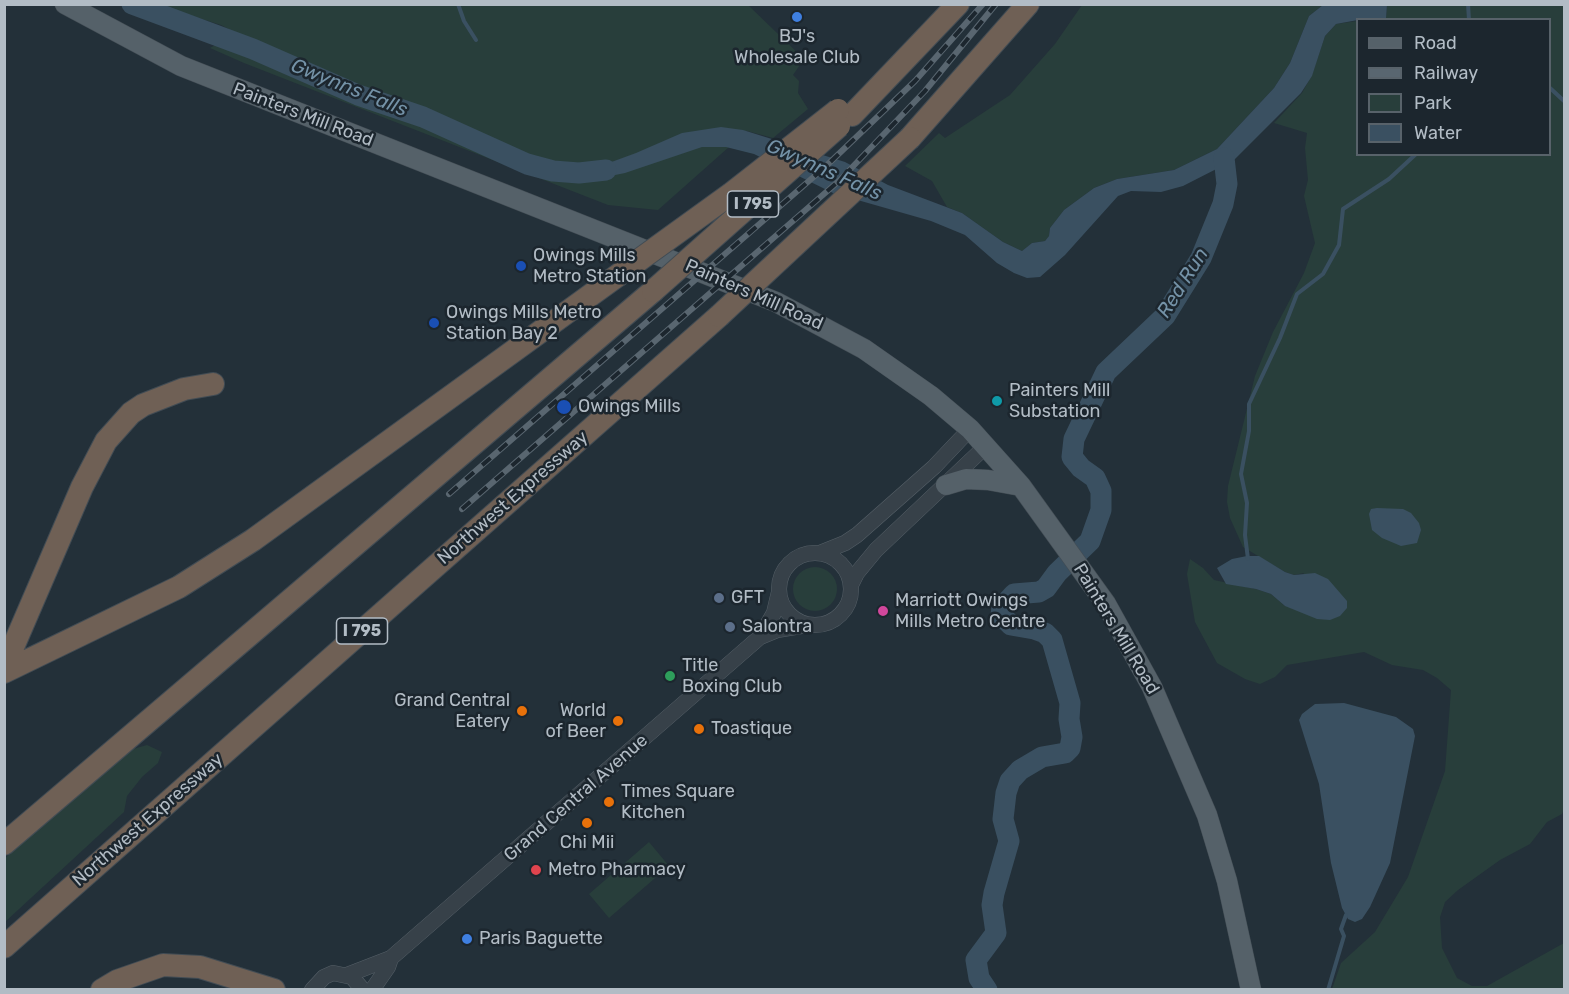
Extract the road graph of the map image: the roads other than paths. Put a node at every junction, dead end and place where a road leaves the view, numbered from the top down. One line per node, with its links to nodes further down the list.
1 (65, 4): 6 (main road, Painters Mill Road)
2 (958, 4): 4 (highway, I 795)
3 (1028, 4): 17 (highway, Northwest Expressway / I 795, bridge)
4 (844, 113): 15 (highway, bridge); 16 (highway, I 795, bridge)
5 (213, 384): 15 (highway)
6 (970, 429): 7 (main road, Painters Mill Road); 10 (street, Grand Central Avenue)
7 (986, 446): 8 (street, Grand Central Avenue); 9 (main road, Painters Mill Road)
8 (946, 485): 9 (main road); 11 (street, Grand Central Avenue)
9 (1021, 486): 25 (main road, Painters Mill Road)
10 (820, 553): 11 (street); 12 (street, Grand Central Avenue)
11 (851, 585): 13 (street, Grand Central Avenue)
12 (779, 592): 13 (street); 14 (street, Grand Central Avenue)
13 (807, 625): 14 (street, Grand Central Avenue)
14 (760, 637): 18 (street, Grand Central Avenue)
15 (10, 668)
16 (4, 844)
17 (4, 947)
18 (391, 958): 19 (street, Grand Central Avenue); 24 (street, Grand Central Avenue)
19 (347, 975): 22 (street, Grand Central Avenue); 23 (street)
20 (102, 990): 21 (highway)
21 (274, 990)
22 (312, 990)
23 (363, 990)
24 (372, 990)
25 (1251, 990)

